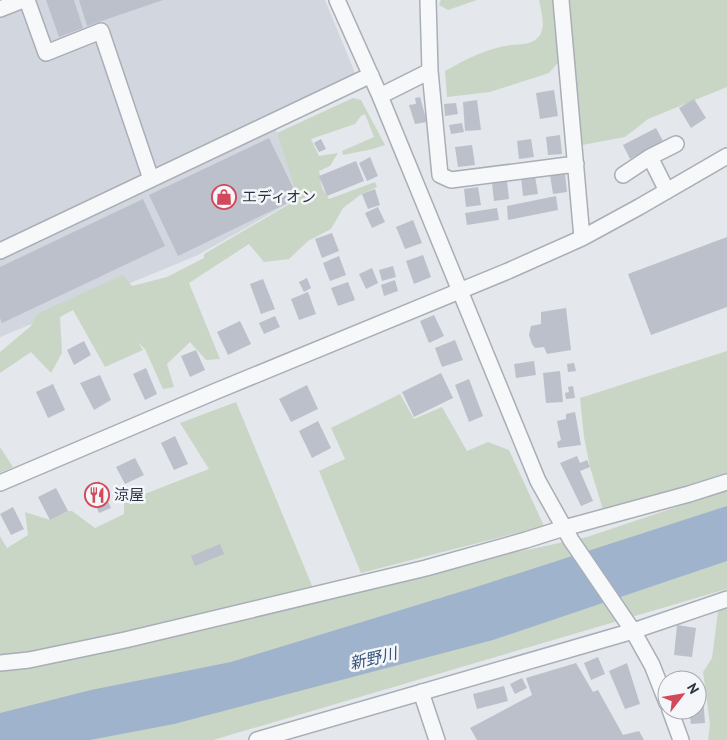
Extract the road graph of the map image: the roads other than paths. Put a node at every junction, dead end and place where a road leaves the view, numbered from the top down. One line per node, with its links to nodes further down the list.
1 (23, 0): 6 (street)
2 (27, 0): 15 (street)
3 (337, 0): 8 (street)
4 (428, 0): 7 (street)
5 (561, 0): 13 (street)
6 (0, 9)
7 (430, 71): 9 (street); 13 (street)
8 (371, 75): 9 (street); 15 (street)
9 (380, 96): 19 (street)
10 (676, 144): 12 (street)
11 (727, 156): 16 (street)
12 (650, 157): 14 (street); 16 (street)
13 (576, 164): 17 (street)
14 (623, 175)
15 (151, 179): 18 (street)
16 (667, 191): 17 (street)
17 (582, 238): 19 (street)
18 (0, 251)
19 (461, 290): 21 (street); 22 (street)
20 (727, 482): 22 (street)
21 (0, 483)
22 (567, 534): 24 (street); 25 (street)
23 (727, 599): 24 (street)
24 (629, 626): 26 (street); 27 (street)
25 (0, 663)
26 (657, 678)
27 (421, 692): 29 (street); 30 (street)
28 (674, 720): 31 (street)
29 (256, 740)
30 (437, 740)
31 (681, 740)

